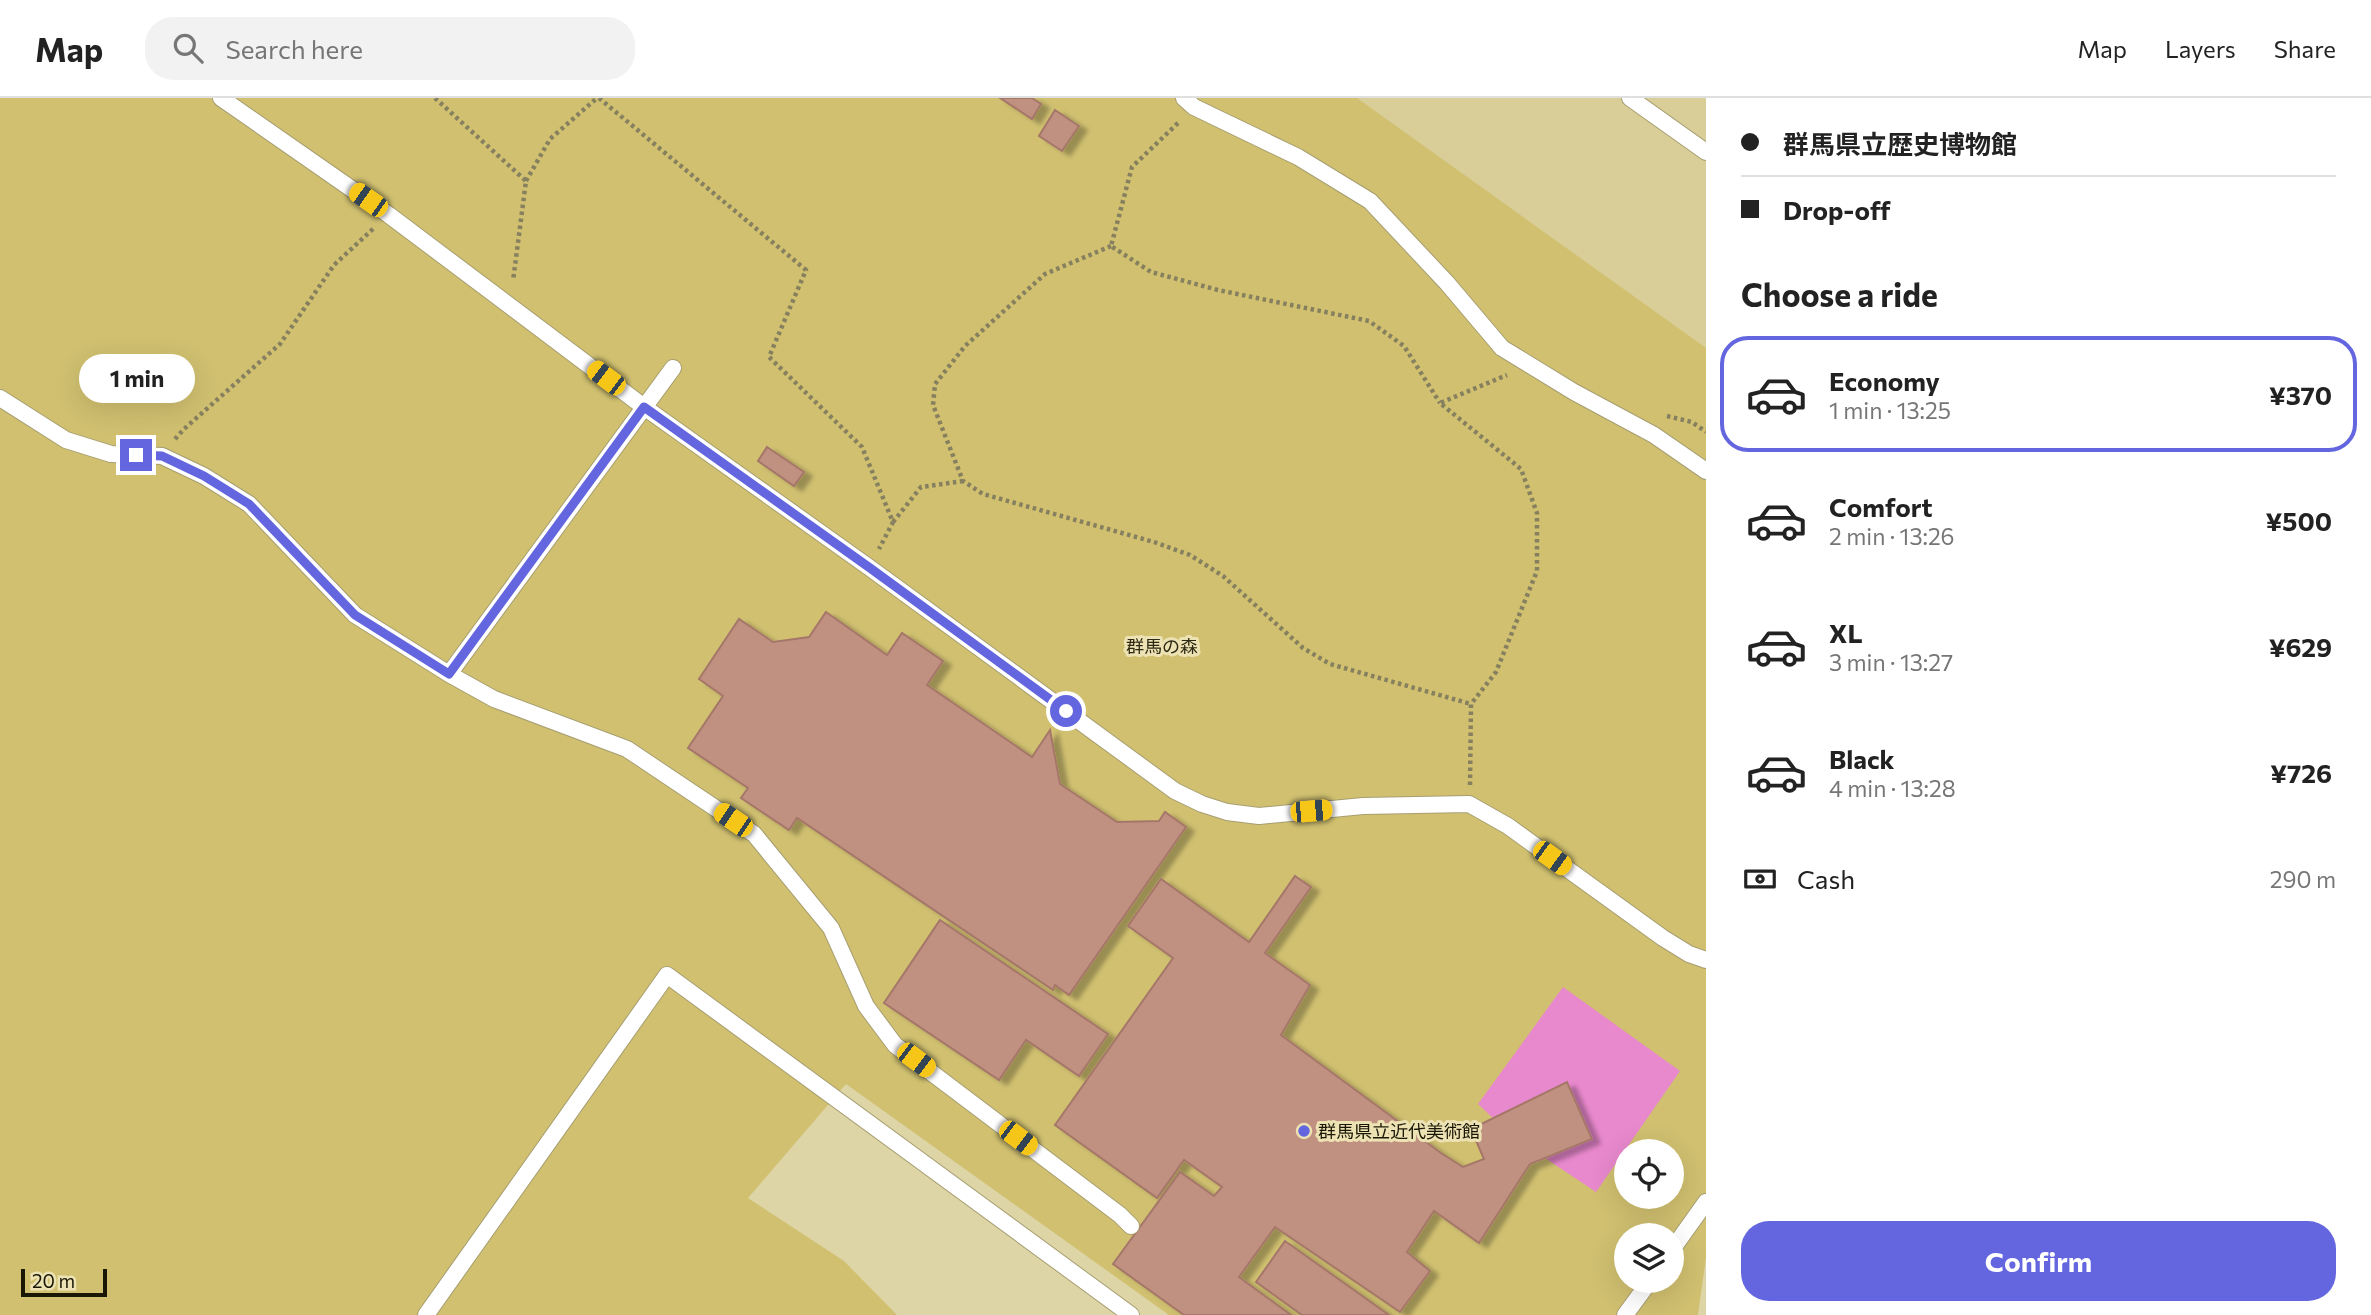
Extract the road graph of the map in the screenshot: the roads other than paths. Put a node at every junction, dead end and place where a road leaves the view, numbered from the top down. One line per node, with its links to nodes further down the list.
1 (221, 98): 7 (lane)
2 (1630, 98): 4 (lane)
3 (1189, 103): 8 (lane)
4 (1706, 152)
5 (673, 368): 7 (lane)
6 (0, 398): 9 (lane)
7 (644, 407): 9 (lane); 10 (lane)
8 (1706, 471)
9 (449, 674): 12 (lane)
10 (1706, 960)
11 (1706, 1202): 13 (lane)
12 (1131, 1226)
13 (1684, 1233)
14 (1642, 1293): 17 (lane)
15 (426, 1315): 16 (lane)
16 (1131, 1315)
17 (1626, 1315)

